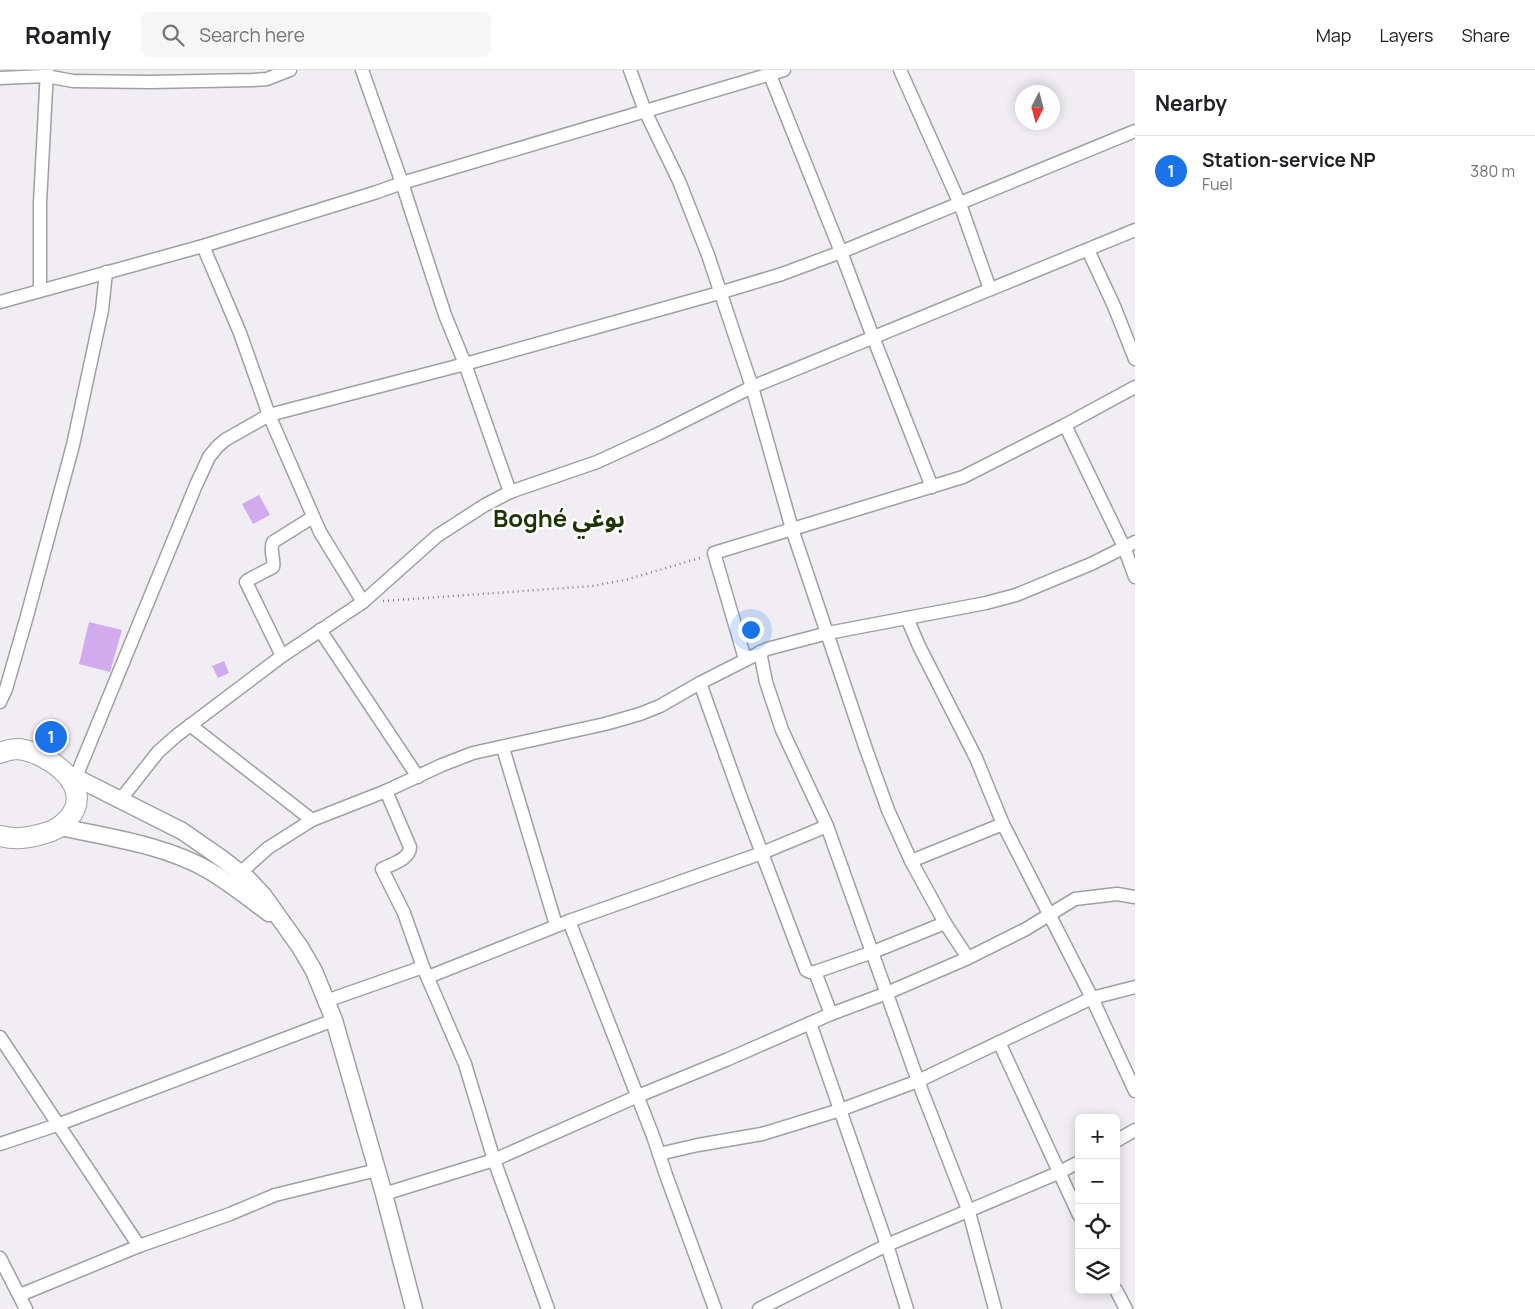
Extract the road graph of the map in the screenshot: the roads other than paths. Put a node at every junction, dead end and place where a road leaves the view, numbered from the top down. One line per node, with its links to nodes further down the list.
1 (290, 70): 7 (street)
2 (362, 70): 11 (street)
3 (630, 70): 9 (street)
4 (784, 70): 6 (street)
5 (900, 70): 12 (street)
6 (769, 72): 9 (street); 16 (street)
7 (47, 73): 8 (street); 19 (street)
8 (0, 78)
9 (646, 111): 11 (street); 20 (street)
10 (1135, 131): 12 (street)
11 (402, 183): 14 (street); 24 (street)
12 (960, 204): 16 (street); 18 (street)
13 (1135, 230): 15 (street)
14 (203, 246): 17 (street); 27 (street)
15 (1088, 250): 18 (street); 23 (street)
16 (842, 252): 20 (street); 22 (street)
17 (106, 272): 19 (street); 43 (street)
18 (990, 289): 22 (street)
19 (40, 291): 21 (street)
20 (719, 293): 24 (street); 25 (street)
21 (0, 302)
22 (873, 337): 25 (street); 29 (street)
23 (1135, 359)
24 (465, 364): 27 (street); 30 (street)
25 (752, 387): 30 (street); 32 (street)
26 (1135, 387): 28 (street)
27 (269, 414): 31 (street); 48 (street)
28 (1065, 425): 29 (street); 33 (street)
29 (932, 487): 32 (street)
30 (510, 492): 35 (street)
31 (313, 517): 35 (street); 40 (street)
32 (792, 529): 38 (street); 41 (street)
33 (1130, 544): 34 (street); 36 (street)
34 (1135, 577)
35 (363, 602): 37 (street)
36 (907, 618): 38 (street); 53 (street)
37 (320, 630): 40 (street); 49 (street)
38 (828, 633): 39 (street); 58 (street)
39 (760, 652): 41 (street); 54 (street)
40 (282, 656): 44 (street)
41 (745, 659): 42 (street)
42 (700, 683): 46 (street); 57 (street)
43 (0, 702)
44 (190, 725): 51 (street); 52 (street)
45 (0, 736): 47 (main road)
46 (503, 748): 49 (street); 65 (street)
47 (9, 751): 48 (main road)
48 (70, 775): 51 (street); 55 (main road)
49 (418, 777): 50 (street)
50 (386, 791): 52 (street); 68 (street)
51 (121, 800): 59 (street)
52 (312, 820): 59 (street)
53 (1003, 824): 58 (street); 61 (street)
54 (827, 826): 57 (street); 66 (street)
55 (61, 827): 56 (main road); 62 (street)
56 (4, 840)
57 (762, 852): 63 (street); 69 (street)
58 (911, 861): 64 (street)
59 (240, 873): 62 (street)
60 (1135, 897): 61 (street)
61 (1050, 915): 67 (street); 72 (street)
62 (282, 921): 73 (street)
63 (569, 921): 65 (street); 81 (street)
64 (945, 923): 66 (street); 67 (street)
65 (556, 925): 68 (street)
66 (873, 952): 69 (street); 71 (street)
67 (968, 958): 71 (street)
68 (426, 972): 73 (street); 88 (street)
69 (815, 972): 74 (street)
70 (1135, 987): 72 (street)
71 (887, 993): 74 (street); 79 (street)
72 (1092, 998): 78 (street); 80 (street)
73 (326, 1001): 75 (street)
74 (830, 1014): 76 (street)
75 (334, 1020): 83 (street); 90 (street)
76 (810, 1023): 81 (street); 82 (street)
77 (0, 1037): 83 (street)
78 (998, 1042): 79 (street); 91 (street)
79 (918, 1081): 82 (street); 94 (street)
80 (1135, 1091)
81 (638, 1096): 87 (street); 88 (street)
82 (840, 1110): 87 (street); 95 (street)
83 (57, 1125): 86 (street); 96 (street)
84 (1135, 1130): 85 (street)
85 (1120, 1139)
86 (0, 1144)
87 (659, 1154): 103 (street)
88 (494, 1160): 92 (street); 102 (street)
89 (1075, 1164): 91 (street)
90 (377, 1170): 92 (street); 96 (street)
91 (1058, 1173): 93 (street); 94 (street)
92 (384, 1194): 101 (street)
93 (1075, 1207)
94 (968, 1212): 95 (street); 106 (street)
95 (887, 1245): 104 (street); 105 (street)
96 (139, 1246): 99 (street)
97 (0, 1258): 99 (street)
98 (1118, 1294): 107 (street)
99 (20, 1295): 100 (street)
100 (26, 1309)
101 (414, 1309)
102 (548, 1309)
103 (715, 1309)
104 (759, 1309)
105 (907, 1309)
106 (994, 1309)
107 (1126, 1309)

